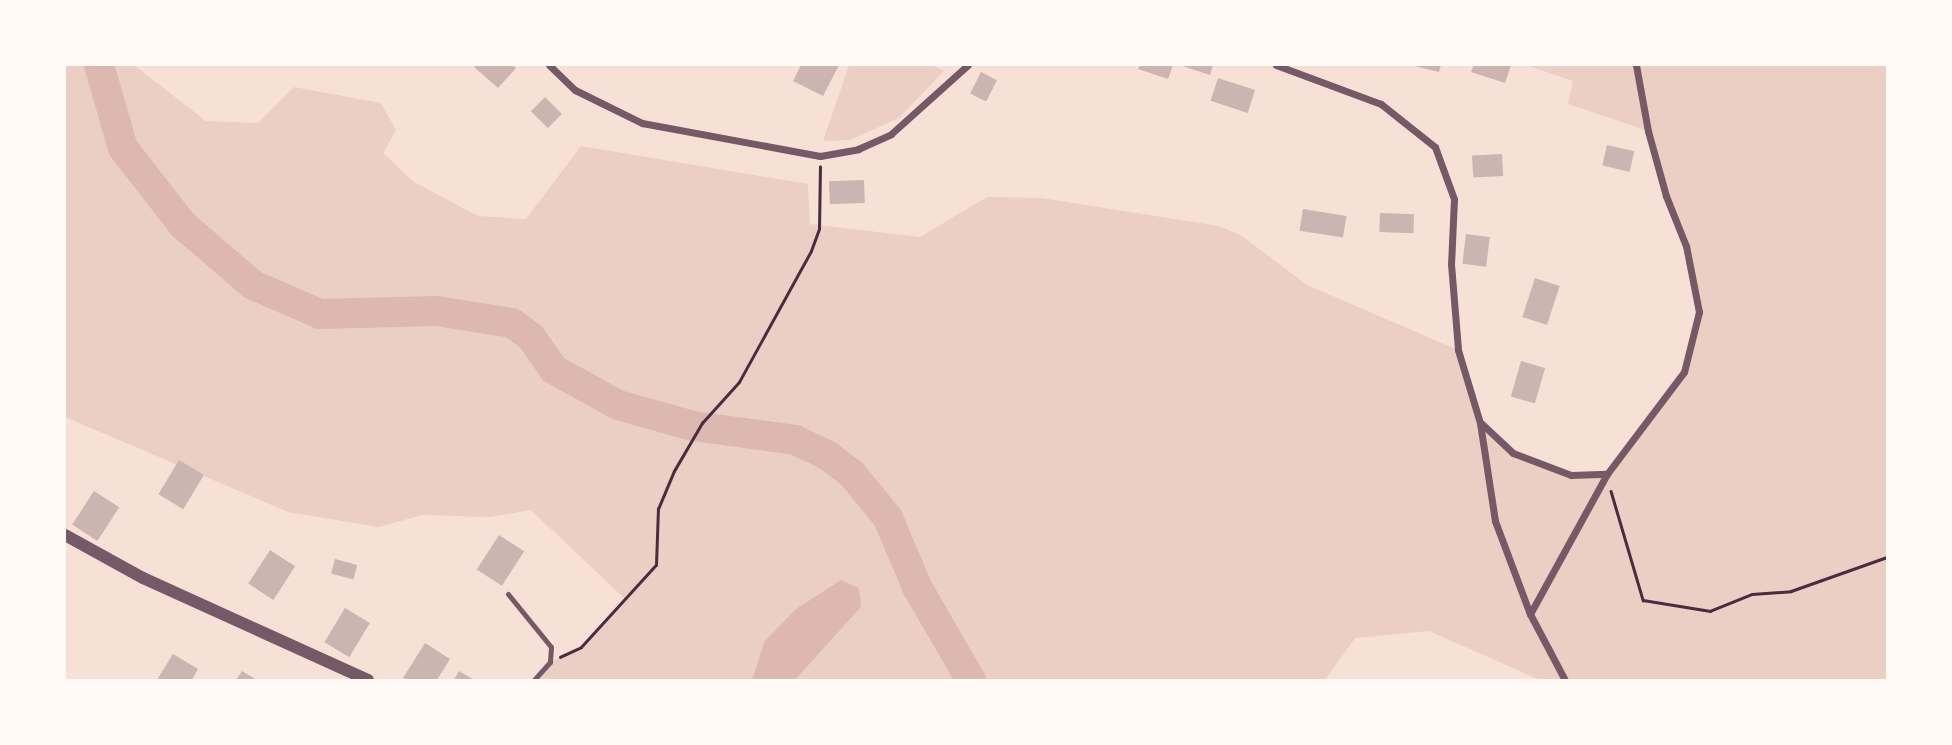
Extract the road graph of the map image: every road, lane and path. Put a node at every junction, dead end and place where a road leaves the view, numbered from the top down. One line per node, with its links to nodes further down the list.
1 (549, 65): 5 (street)
2 (968, 65): 5 (street)
3 (1276, 65): 6 (street)
4 (1636, 65): 7 (street)
5 (820, 156): 12 (path)
6 (1480, 423): 7 (street); 11 (street)
7 (1606, 474): 9 (path); 11 (street)
8 (65, 535): 13 (street)
9 (1887, 557)
10 (508, 594): 12 (lane)
11 (1530, 614): 15 (street)
12 (550, 662): 14 (lane)
13 (368, 680)
14 (534, 680)
15 (1565, 680)

